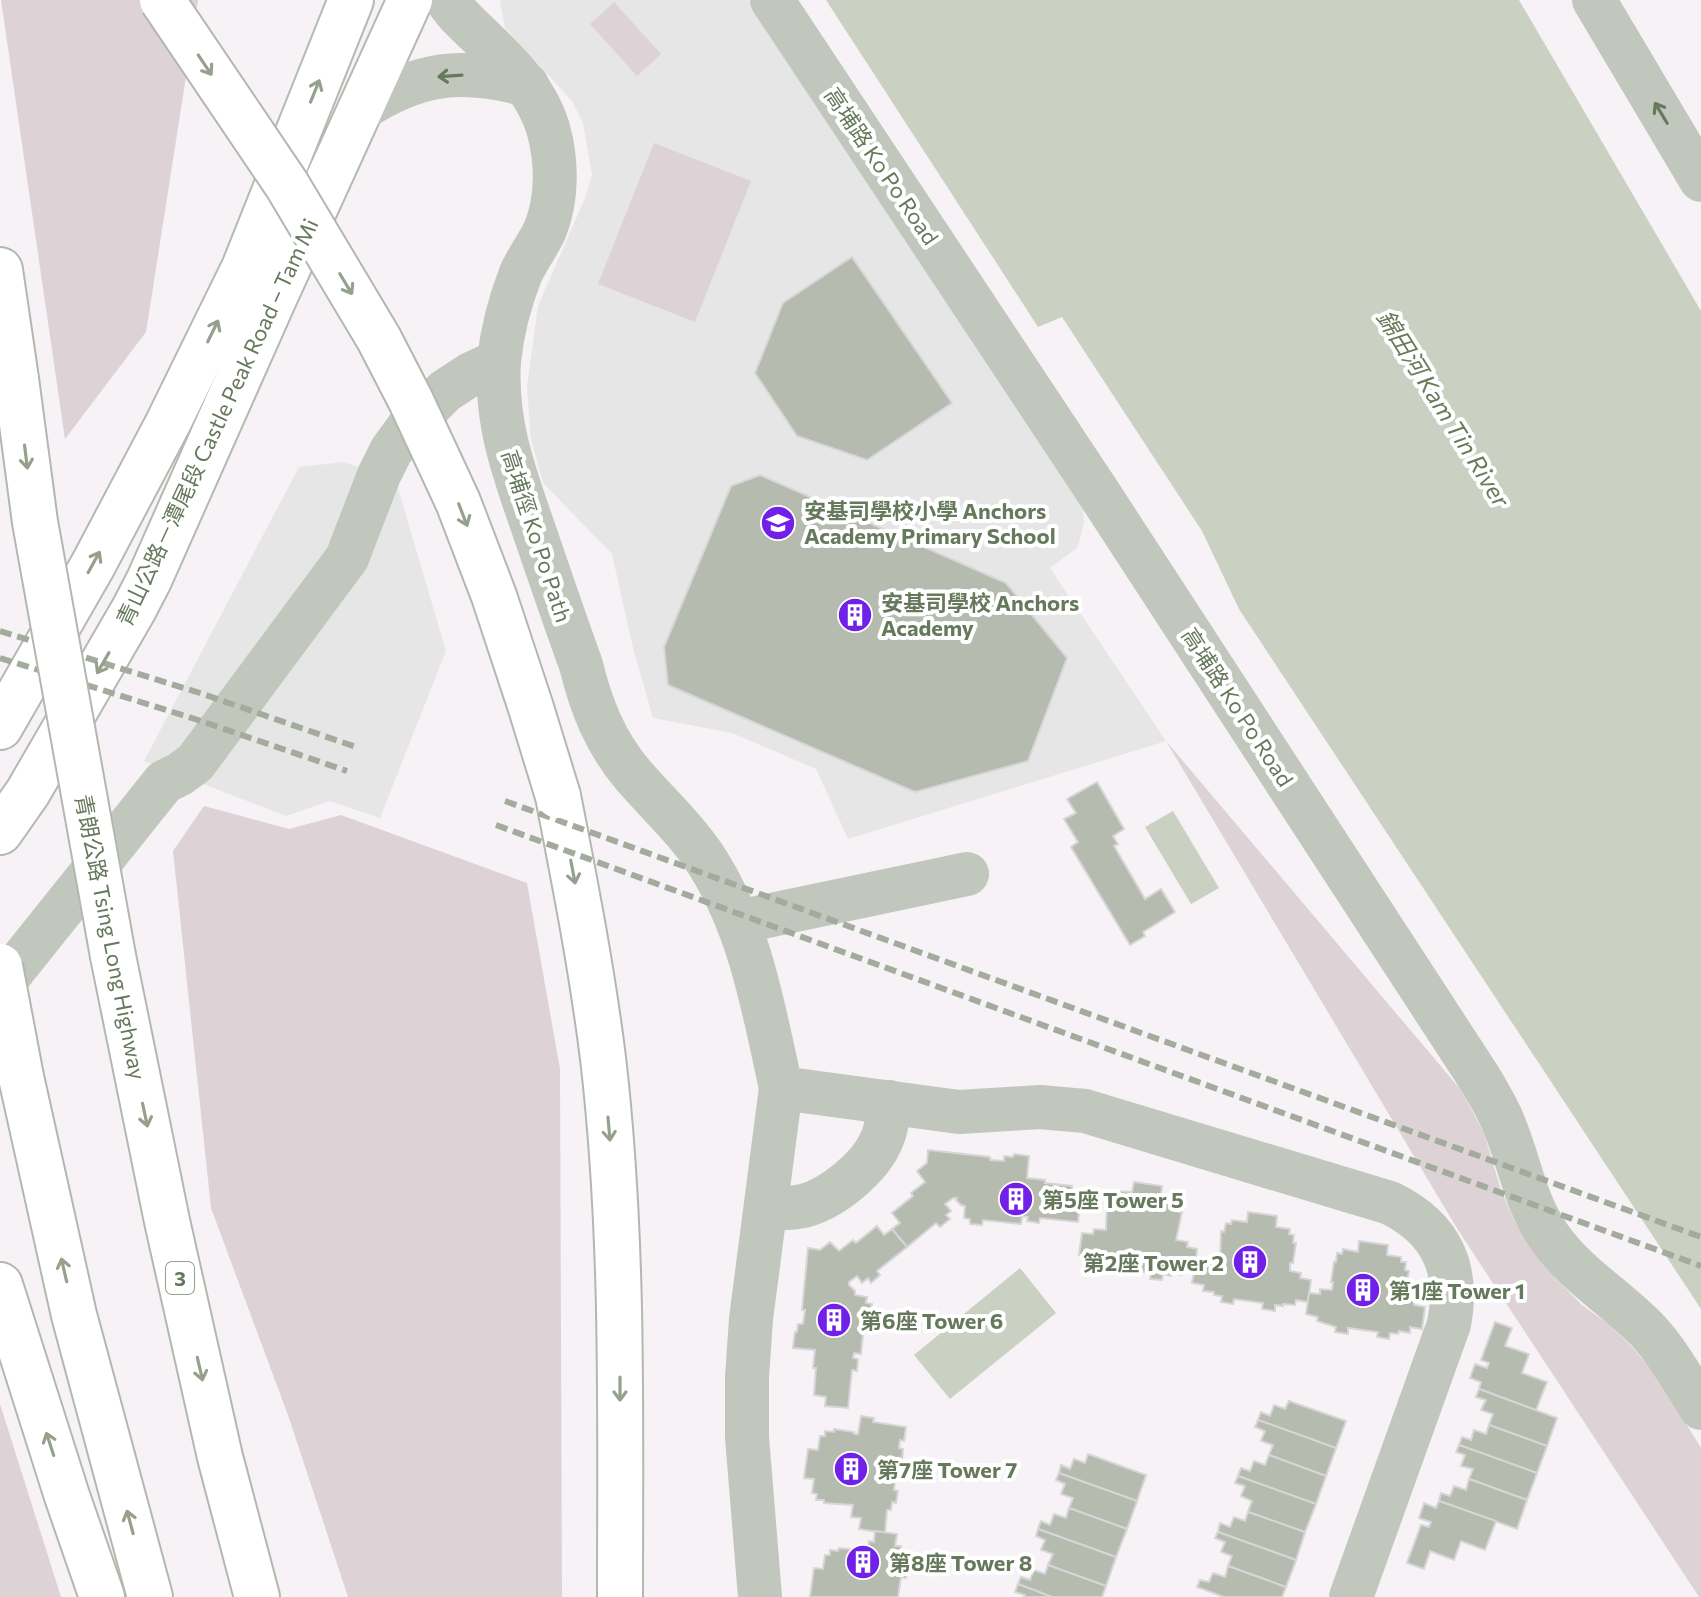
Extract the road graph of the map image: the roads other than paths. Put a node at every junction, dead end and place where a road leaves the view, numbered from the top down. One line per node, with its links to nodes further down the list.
1 (161, 0): 26 (main road, one-way to 26, bridge)
2 (351, 0): 12 (main road, 青山公路－潭尾段 Castle Peak Road – Tam Mi, one-way to 2)
3 (410, 0): 8 (main road, 青山公路－潭尾段 Castle Peak Road – Tam Mi)
4 (447, 0): 7 (street, 高埔徑 Ko Po Path)
5 (772, 0): 22 (street, 高埔路 Ko Po Road)
6 (1594, 0): 9 (street, one-way to 6)
7 (527, 85): 8 (street, one-way to 8); 11 (street, 高埔徑 Ko Po Path)
8 (360, 110): 13 (main road, 青山公路－潭尾段 Castle Peak Road – Tam Mi, one-way to 13)
9 (1701, 180)
10 (0, 270): 25 (main road, 青朗公路 Tsing Long Highway / 3, one-way to 25, bridge)
11 (499, 361): 15 (street, 高埔徑 Ko Po Path); 17 (street)
12 (0, 727)
13 (0, 832)
14 (967, 874): 15 (street)
15 (738, 922): 18 (street, 高埔徑 Ko Po Path)
16 (0, 966): 24 (main road, one-way to 16, bridge)
17 (0, 987)
18 (781, 1088): 19 (street); 20 (street, 高埔徑 Ko Po Path)
19 (889, 1102): 20 (street); 28 (street)
20 (766, 1207): 27 (street, 高埔徑 Ko Po Path)
21 (0, 1285): 23 (main road, one-way to 21)
22 (1701, 1408)
23 (102, 1597)
24 (150, 1597)
25 (257, 1597)
26 (620, 1597)
27 (760, 1597)
28 (1351, 1597)

